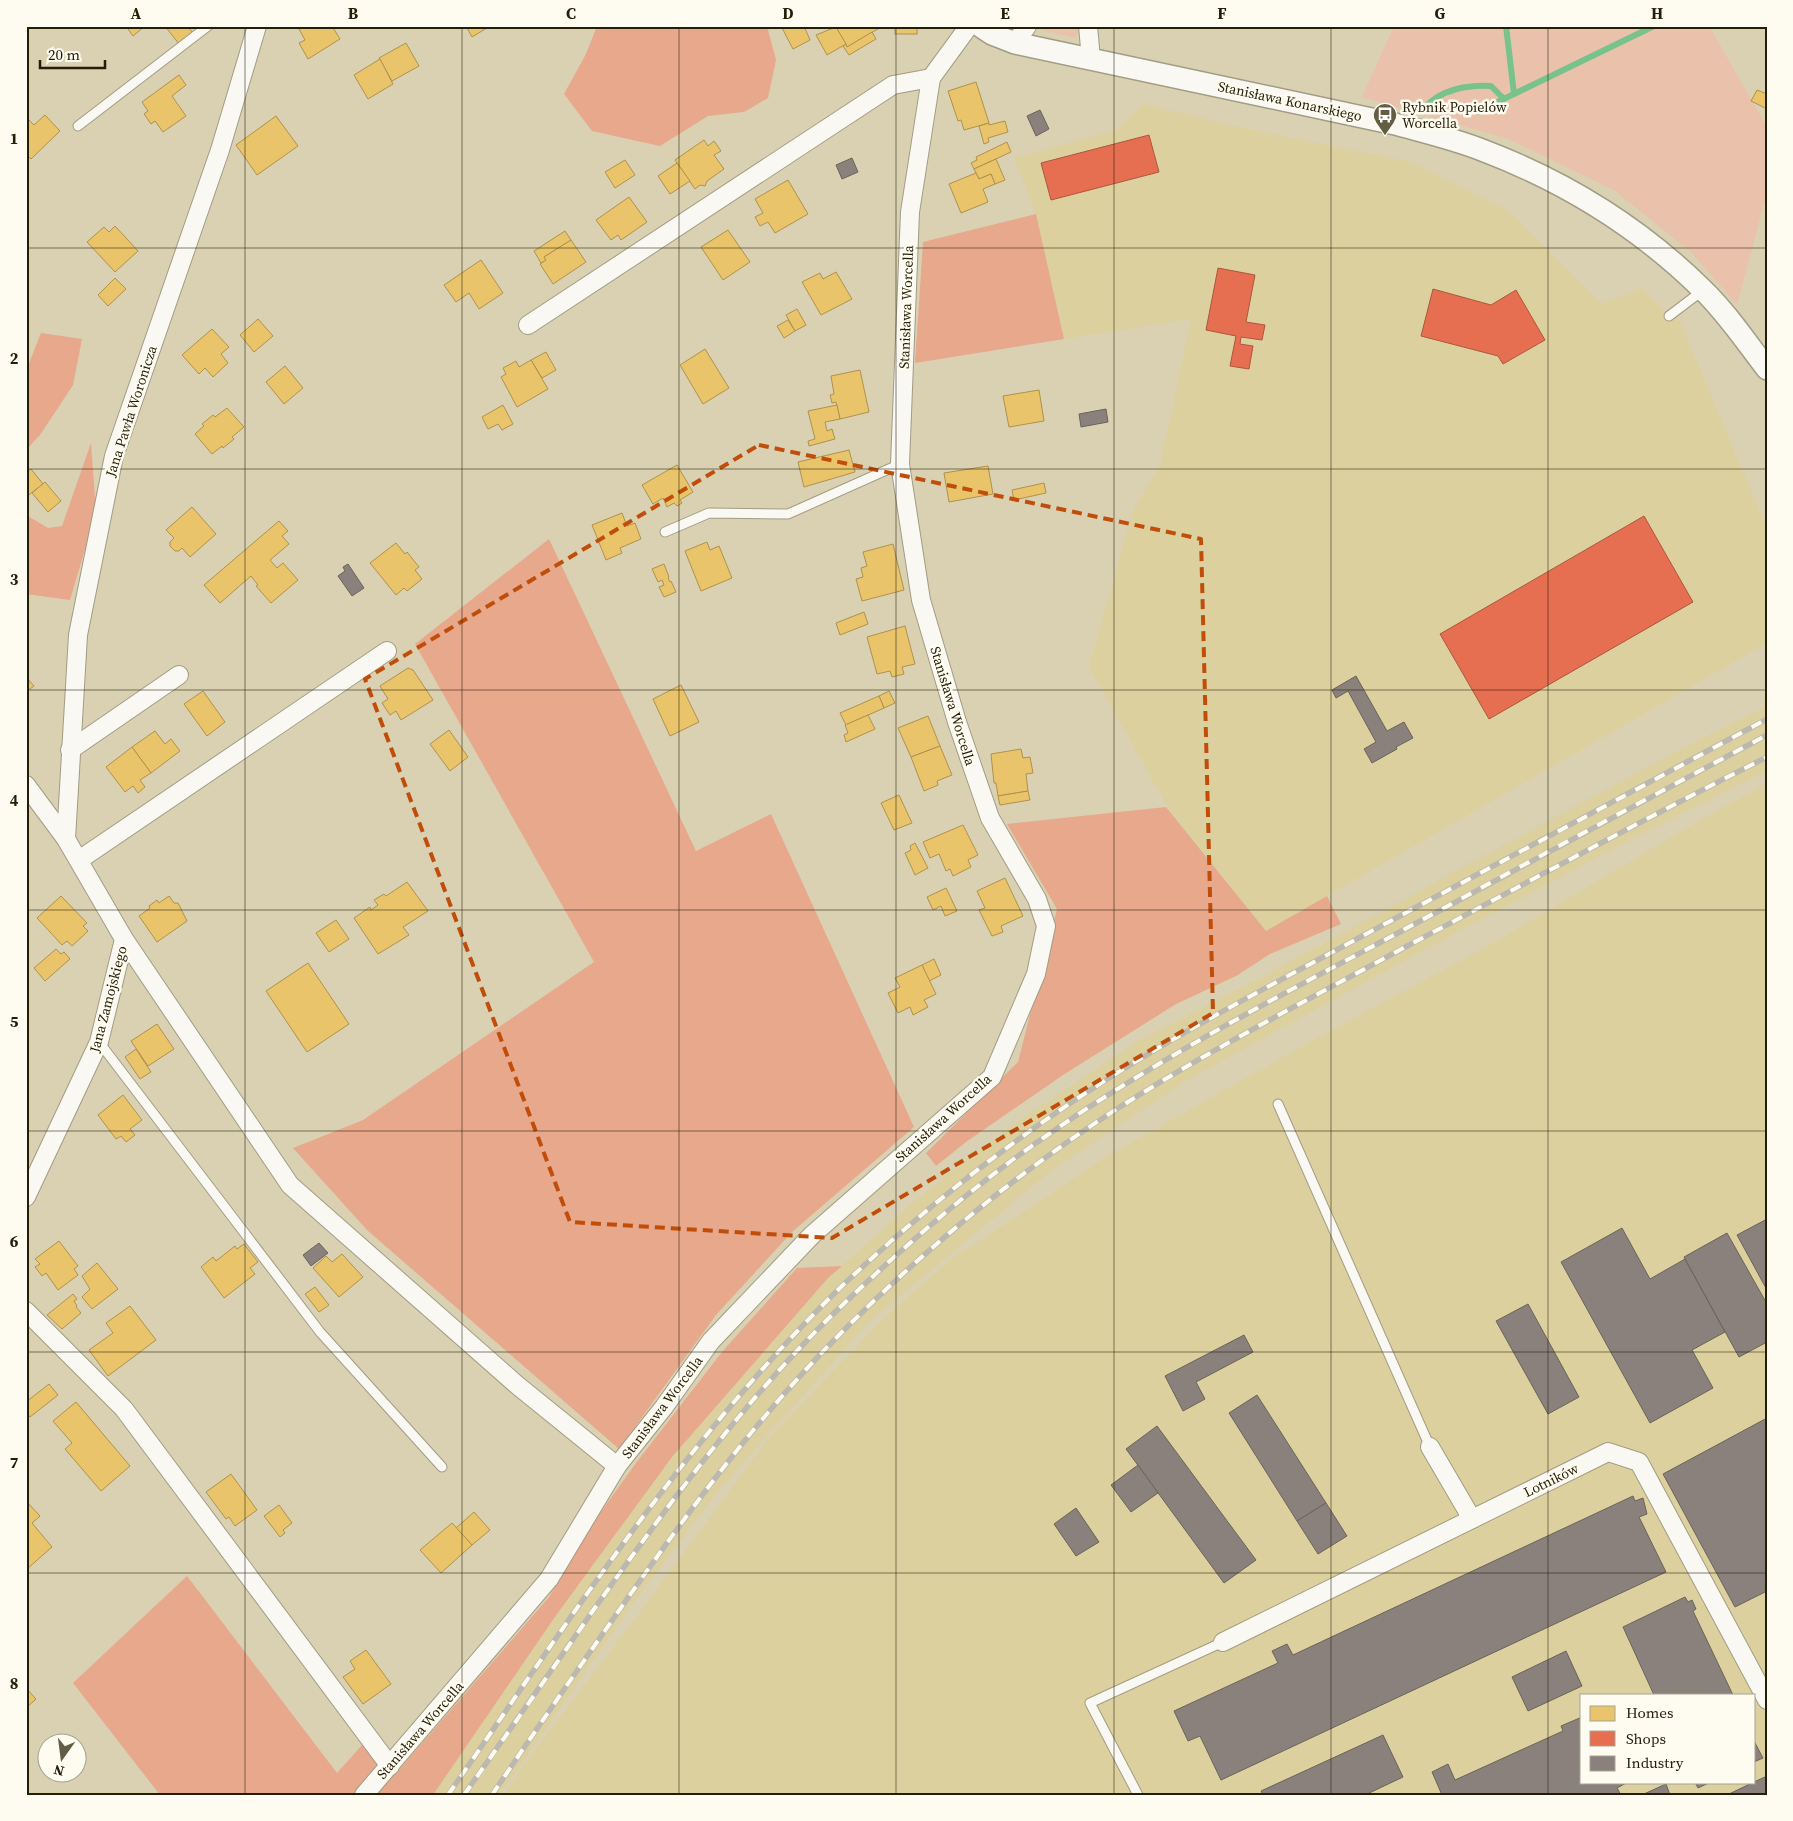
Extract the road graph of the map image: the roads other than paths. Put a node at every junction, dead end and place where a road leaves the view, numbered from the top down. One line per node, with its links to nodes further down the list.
1 (208, 26): 9 (lane)
2 (257, 26): 18 (street, Jana Pawła Woronicza)
3 (969, 26): 8 (street, Stanisława Worcella)
4 (980, 26): 6 (street, Stanisława Konarskiego)
5 (1088, 26): 7 (street)
6 (1021, 34): 7 (street, Stanisława Konarskiego)
7 (1091, 59): 10 (street, Stanisława Konarskiego)
8 (932, 78): 12 (street); 14 (street, Stanisława Worcella)
9 (78, 126)
10 (1703, 290): 11 (lane); 13 (street, Stanisława Konarskiego)
11 (1669, 316)
12 (528, 325)
13 (1767, 369)
14 (900, 464): 15 (lane); 28 (street, Stanisława Worcella)
15 (665, 532)
16 (387, 651): 21 (street)
17 (179, 675): 18 (street)
18 (70, 750): 20 (street, Jana Pawła Woronicza)
19 (26, 785): 20 (street, Jana Zamojskiego)
20 (66, 839): 21 (street, Jana Zamojskiego)
21 (79, 860): 22 (street, Jana Zamojskiego)
22 (124, 939): 23 (street, Jana Zamojskiego); 28 (street)
23 (99, 1042): 25 (street, Jana Zamojskiego); 29 (lane)
24 (1278, 1104): 27 (lane)
25 (26, 1197)
26 (26, 1311): 33 (street)
27 (1430, 1447): 30 (street)
28 (618, 1466): 33 (street, Stanisława Worcella)
29 (442, 1467)
30 (1472, 1519): 31 (street, Lotników); 32 (street, Lotników)
31 (1223, 1642): 35 (lane)
32 (1764, 1688)
33 (390, 1766): 34 (street, Stanisława Worcella)
34 (364, 1795)
35 (1138, 1795)

